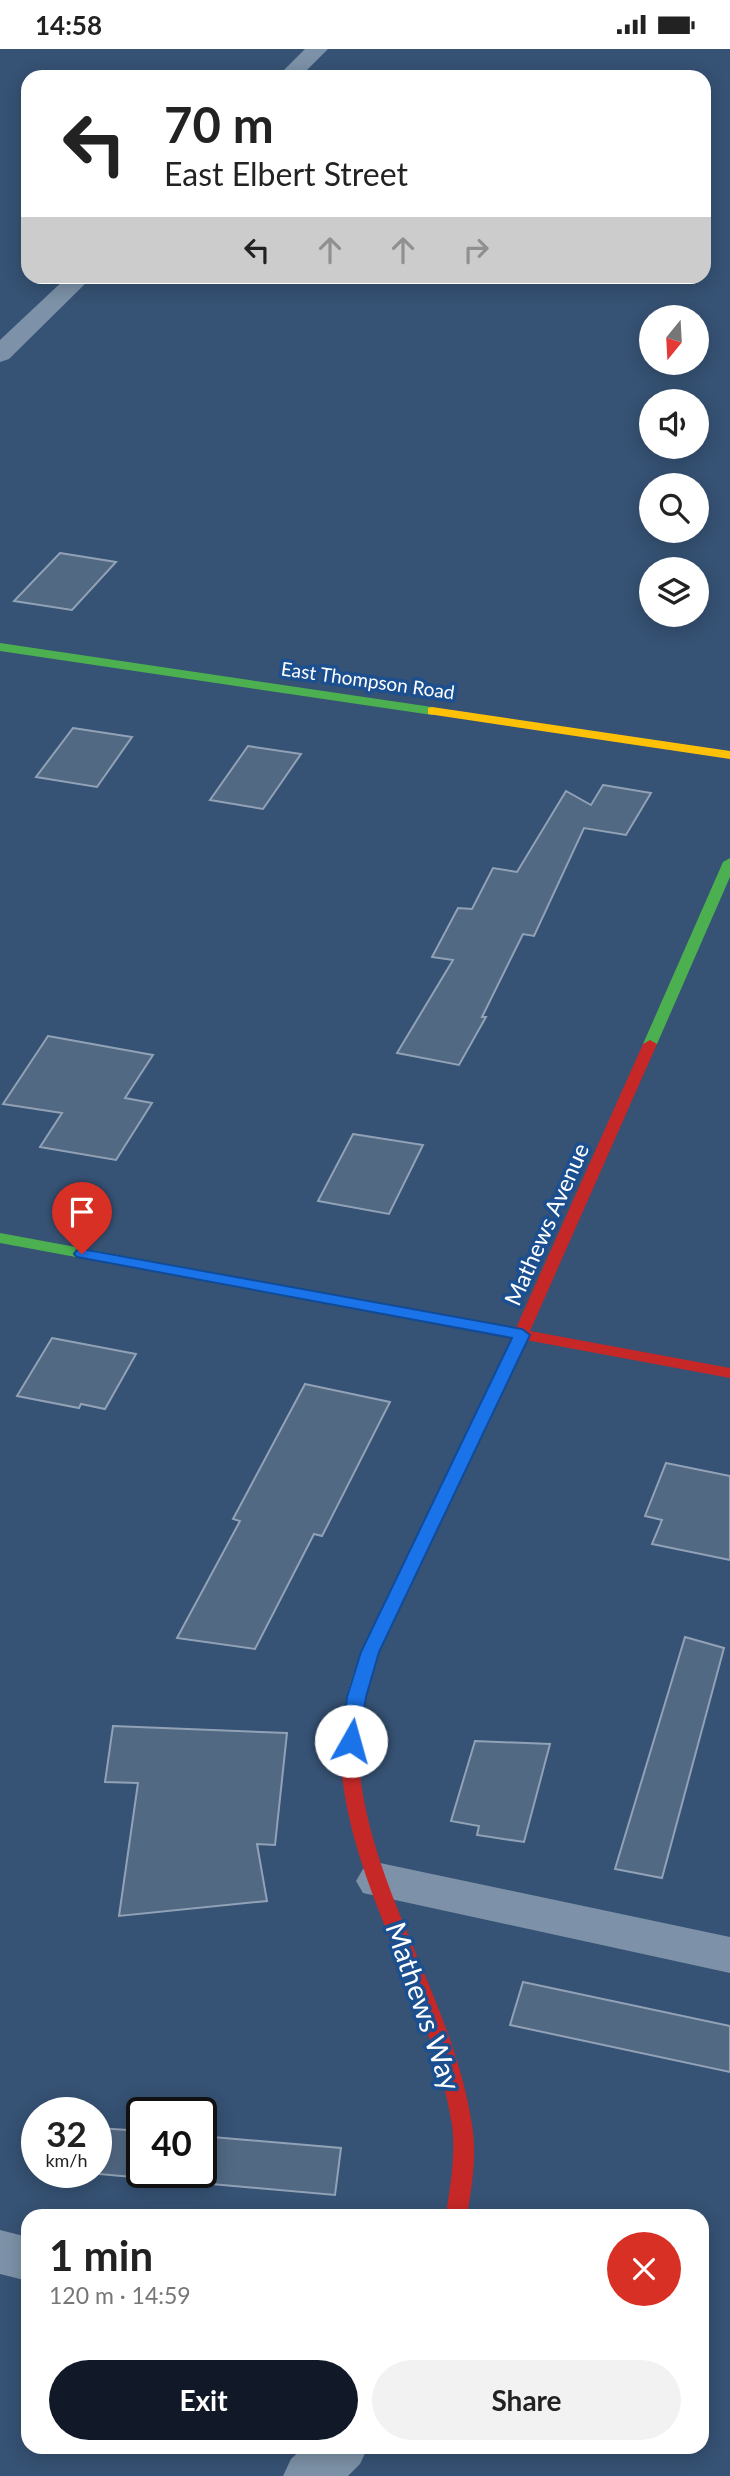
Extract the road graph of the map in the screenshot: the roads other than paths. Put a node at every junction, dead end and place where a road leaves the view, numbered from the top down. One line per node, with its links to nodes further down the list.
1 (317, 49): 2 (street)
2 (295, 70)
3 (73, 284): 4 (street)
4 (0, 353)
5 (0, 647): 6 (street, East Thompson Road)
6 (730, 755)
7 (730, 862): 9 (street, Mathews Avenue)
8 (0, 1238): 9 (street)
9 (522, 1335): 10 (street); 11 (street, Mathews Avenue)
10 (730, 1373)
11 (380, 1881): 12 (street); 13 (street, Mathews Way)
12 (730, 1955)
13 (458, 2209)
14 (0, 2252): 15 (street)
15 (21, 2257)
16 (333, 2454): 17 (street)
17 (311, 2476)

